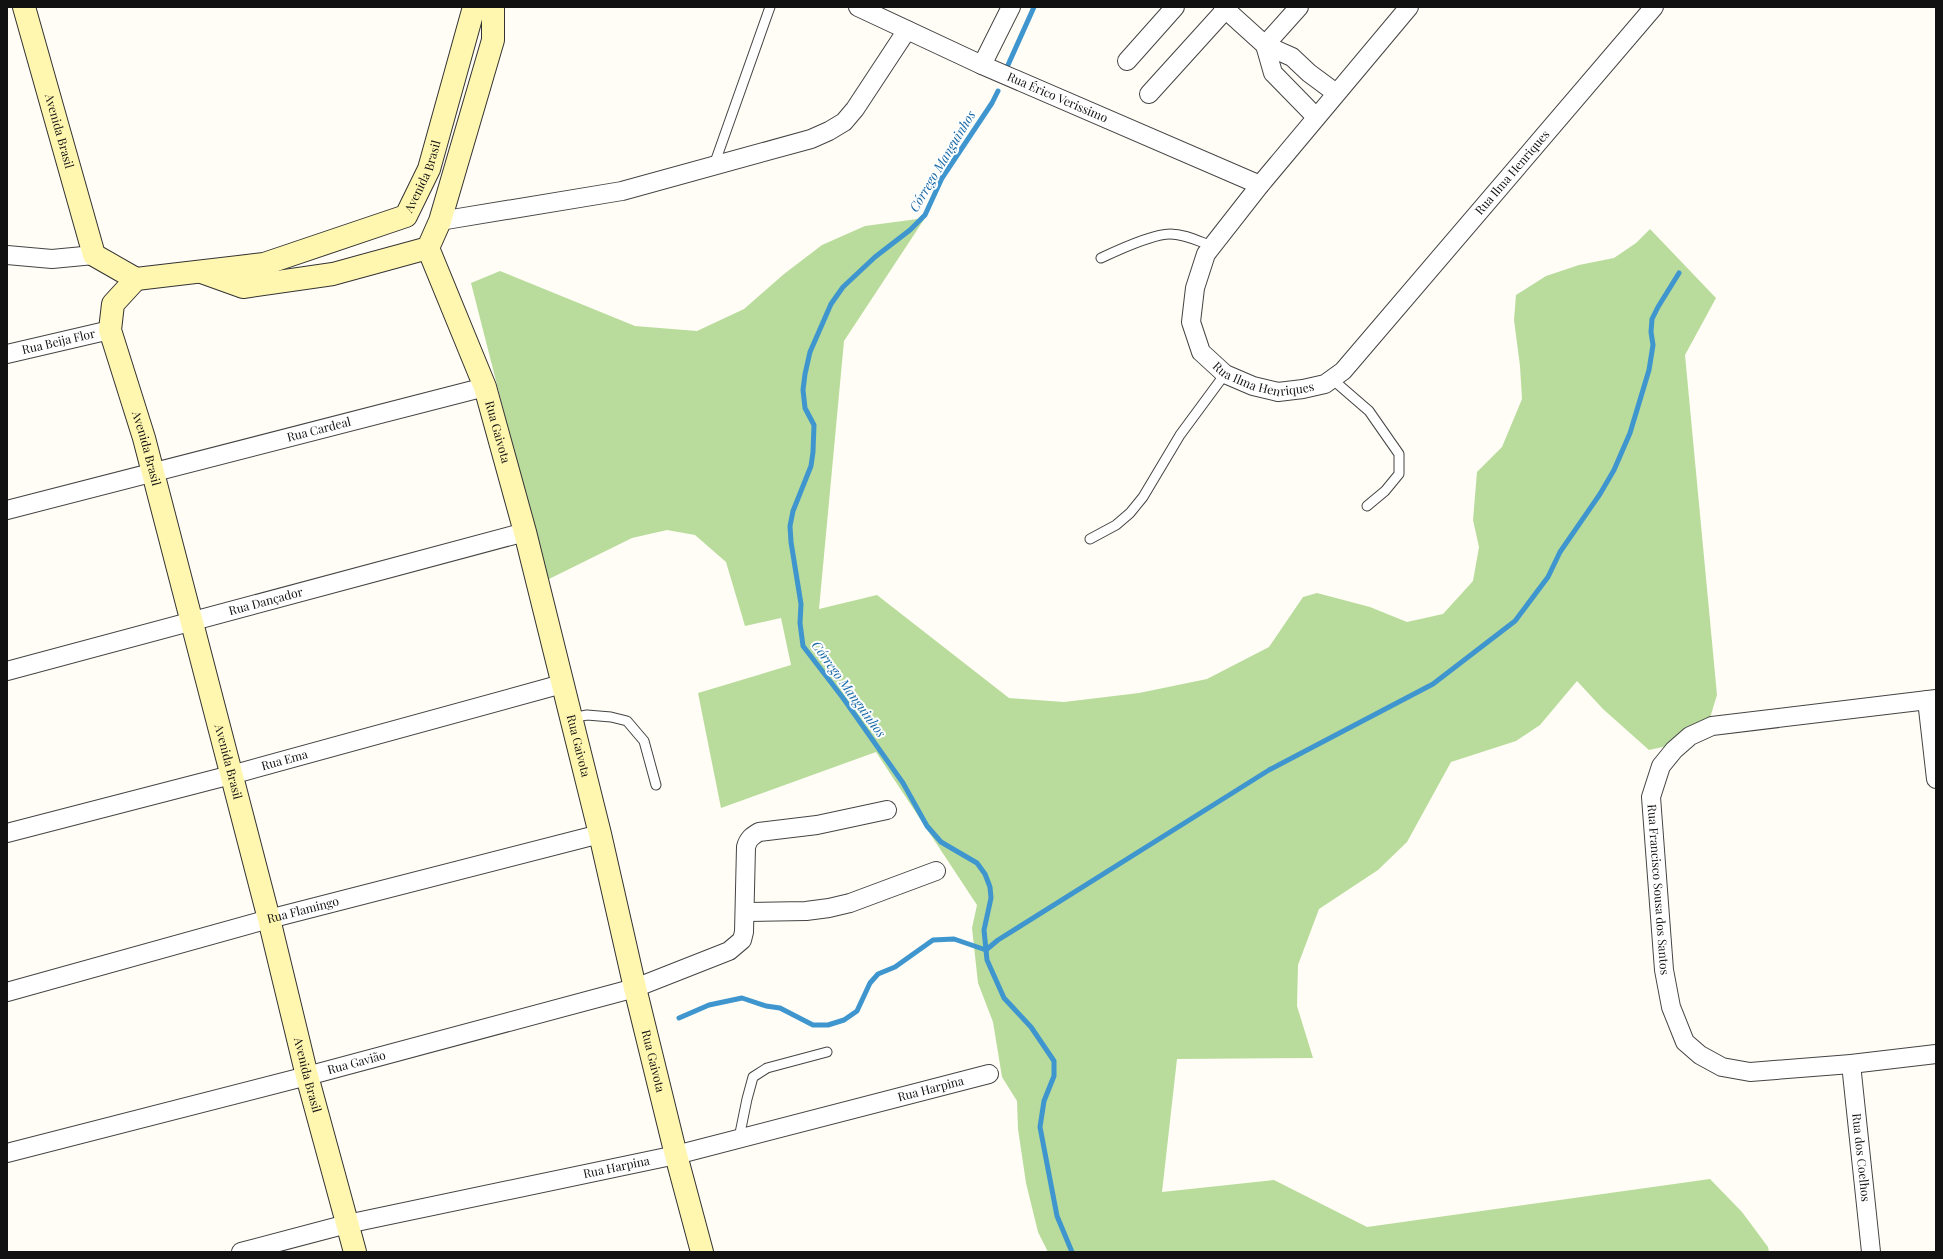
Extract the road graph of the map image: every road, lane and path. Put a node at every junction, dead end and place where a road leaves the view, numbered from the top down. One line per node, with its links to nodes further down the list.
1 (24, 7): 25 (street, Avenida Brasil)
2 (474, 7): 27 (street, Avenida Brasil)
3 (493, 7): 21 (street)
4 (770, 7): 19 (lane)
5 (858, 7): 12 (street, Rua Érico Verissimo)
6 (1011, 7): 15 (street)
7 (1175, 7): 14 (street)
8 (1299, 7): 13 (street)
9 (1408, 7): 17 (street, Rua Ilma Henriques)
10 (1654, 7): 32 (street, Rua Ilma Henriques)
11 (1224, 8): 13 (street); 16 (street)
12 (907, 30): 15 (street, Rua Érico Verissimo); 19 (street)
13 (1265, 45): 17 (street); 18 (street)
14 (1127, 61)
15 (986, 66): 20 (street, Rua Érico Verissimo)
16 (1149, 94)
17 (1336, 94): 18 (street, Rua Ilma Henriques)
18 (1316, 117): 20 (street, Rua Ilma Henriques)
19 (714, 165): 21 (street)
20 (1260, 185): 22 (street, Rua Ilma Henriques)
21 (440, 221): 23 (street)
22 (1212, 246): 26 (lane); 31 (street, Rua Ilma Henriques)
23 (428, 248): 27 (street); 33 (street, Rua Gaivota)
24 (7, 255): 25 (street)
25 (94, 255): 28 (street)
26 (1101, 258)
27 (201, 272): 28 (street, Avenida Brasil)
28 (136, 280): 29 (street, Avenida Brasil)
29 (110, 330): 30 (street, Rua Beija Flor); 34 (street, Avenida Brasil)
30 (7, 354)
31 (1225, 374): 32 (street, Rua Ilma Henriques); 38 (lane)
32 (1332, 379): 35 (lane)
33 (485, 387): 34 (street, Rua Cardeal); 37 (street, Rua Gaivota)
34 (152, 473): 36 (street, Rua Cardeal); 39 (street, Avenida Brasil)
35 (1366, 506)
36 (7, 510)
37 (525, 532): 39 (street, Rua Dançador); 41 (street, Rua Gaivota)
38 (1090, 539)
39 (191, 623): 40 (street, Rua Dançador); 44 (street, Avenida Brasil)
40 (7, 671)
41 (562, 684): 43 (street, Rua Gaivota); 44 (street, Rua Ema)
42 (1931, 700): 45 (street); 57 (street, Rua Francisco Sousa dos Santos)
43 (570, 718): 46 (lane); 49 (street, Rua Gaivota)
44 (230, 775): 48 (street, Rua Ema); 52 (street, Avenida Brasil)
45 (1936, 779)
46 (656, 785)
47 (887, 810): 51 (street, Rua Gavião)
48 (7, 833)
49 (600, 834): 52 (street, Rua Flamingo); 53 (street, Rua Gaivota)
50 (936, 871): 51 (street)
51 (745, 912): 53 (street, Rua Gavião)
52 (269, 919): 54 (street, Rua Flamingo); 59 (street, Avenida Brasil)
53 (635, 988): 59 (street, Rua Gavião); 62 (street, Rua Gaivota)
54 (7, 992)
55 (827, 1052): 60 (lane)
56 (1936, 1054): 57 (street, Rua Francisco Sousa dos Santos)
57 (1851, 1064): 67 (street, Rua dos Coelhos)
58 (989, 1074): 60 (street, Rua Harpina)
59 (307, 1076): 61 (street, Rua Gavião); 63 (street, Avenida Brasil)
60 (739, 1138): 62 (street, Rua Harpina)
61 (7, 1153)
62 (676, 1155): 63 (street, Rua Harpina); 66 (street, Rua Gaivota)
63 (347, 1224): 64 (street, Rua Harpina); 65 (street, Avenida Brasil)
64 (241, 1252)
65 (355, 1252)
66 (702, 1252)
67 (1871, 1252)

